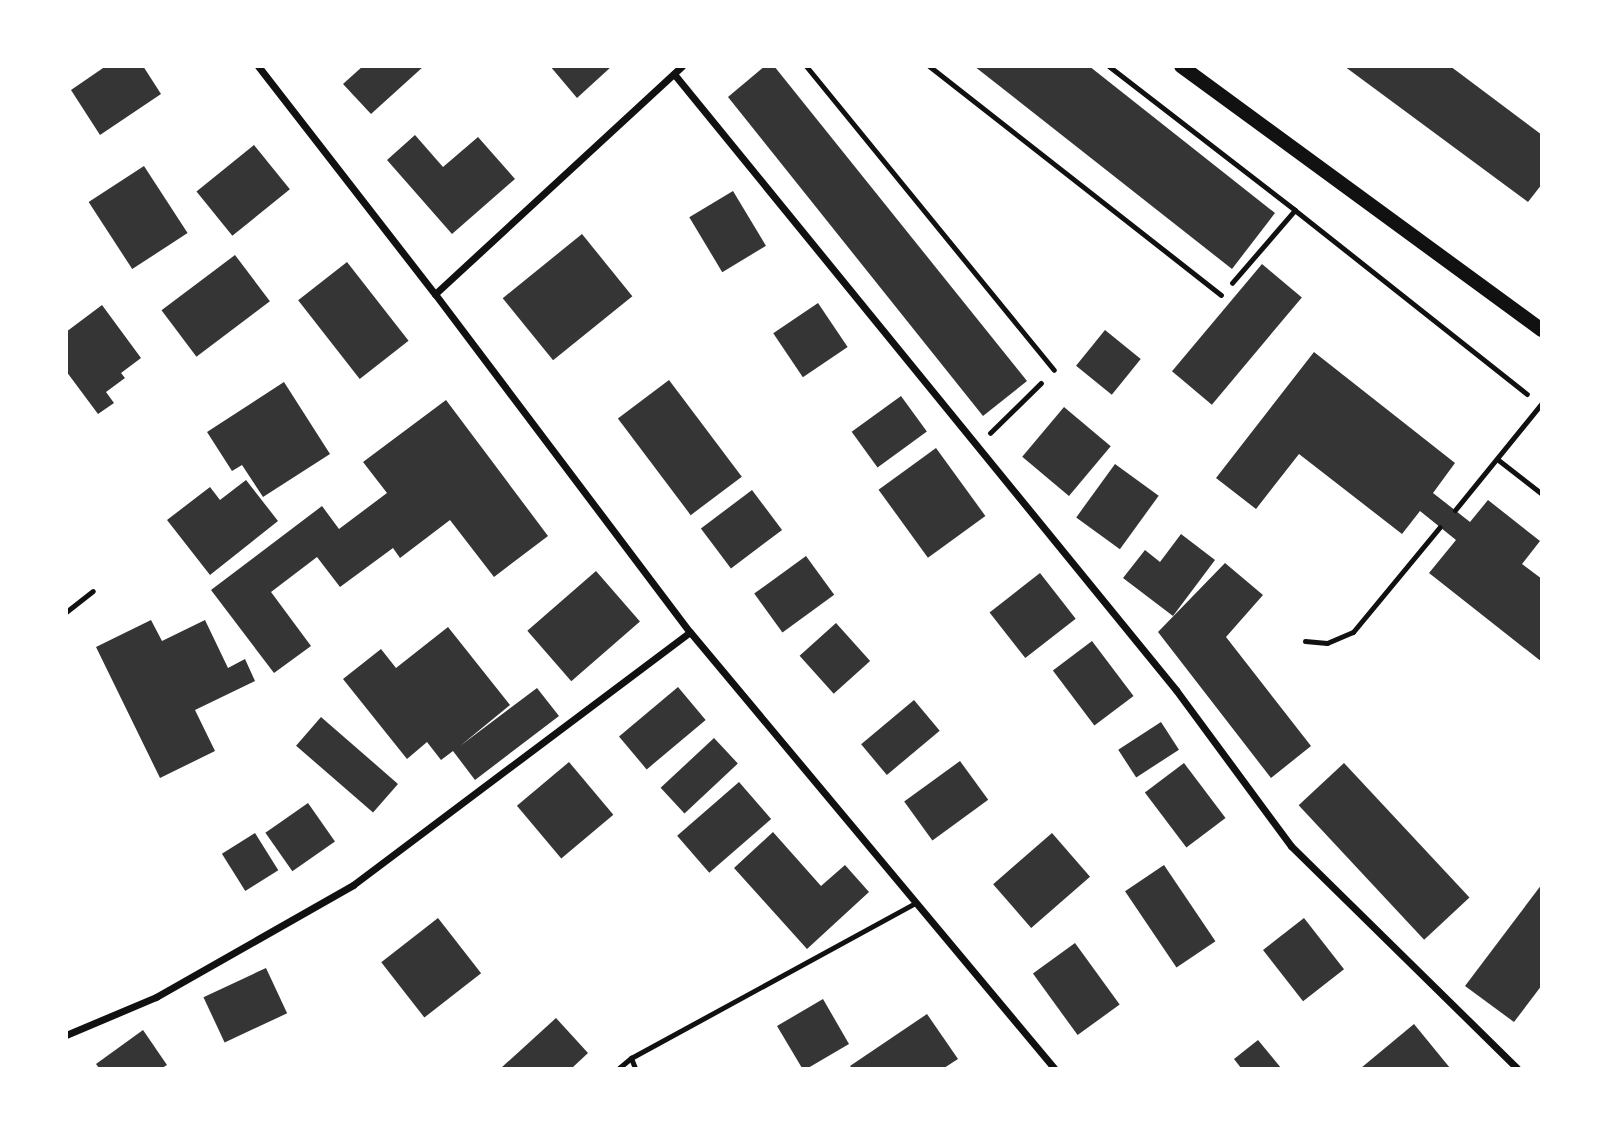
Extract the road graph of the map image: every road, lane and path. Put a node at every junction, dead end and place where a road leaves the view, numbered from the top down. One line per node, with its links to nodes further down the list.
1 (258, 66): 9 (street)
2 (682, 66): 7 (street)
3 (806, 66): 12 (lane)
4 (929, 66): 10 (lane)
5 (1109, 66): 8 (path)
6 (1181, 66): 11 (main road)
7 (674, 74): 9 (street); 14 (street)
8 (1296, 210): 10 (path); 13 (path)
9 (435, 294): 21 (street)
10 (1221, 295)
11 (1542, 330)
12 (1054, 370): 14 (path)
13 (1541, 404): 15 (lane)
14 (977, 446): 29 (street)
15 (1497, 459): 16 (lane); 17 (lane)
16 (1542, 494)
17 (1455, 510)
18 (1440, 527): 22 (lane)
19 (93, 591): 20 (lane)
20 (66, 612)
21 (690, 632): 23 (street); 24 (street)
22 (1305, 641)
23 (915, 903): 25 (lane); 28 (street)
24 (66, 1035)
25 (631, 1058): 26 (lane); 27 (lane)
26 (619, 1069)
27 (635, 1069)
28 (1054, 1069)
29 (1517, 1069)

